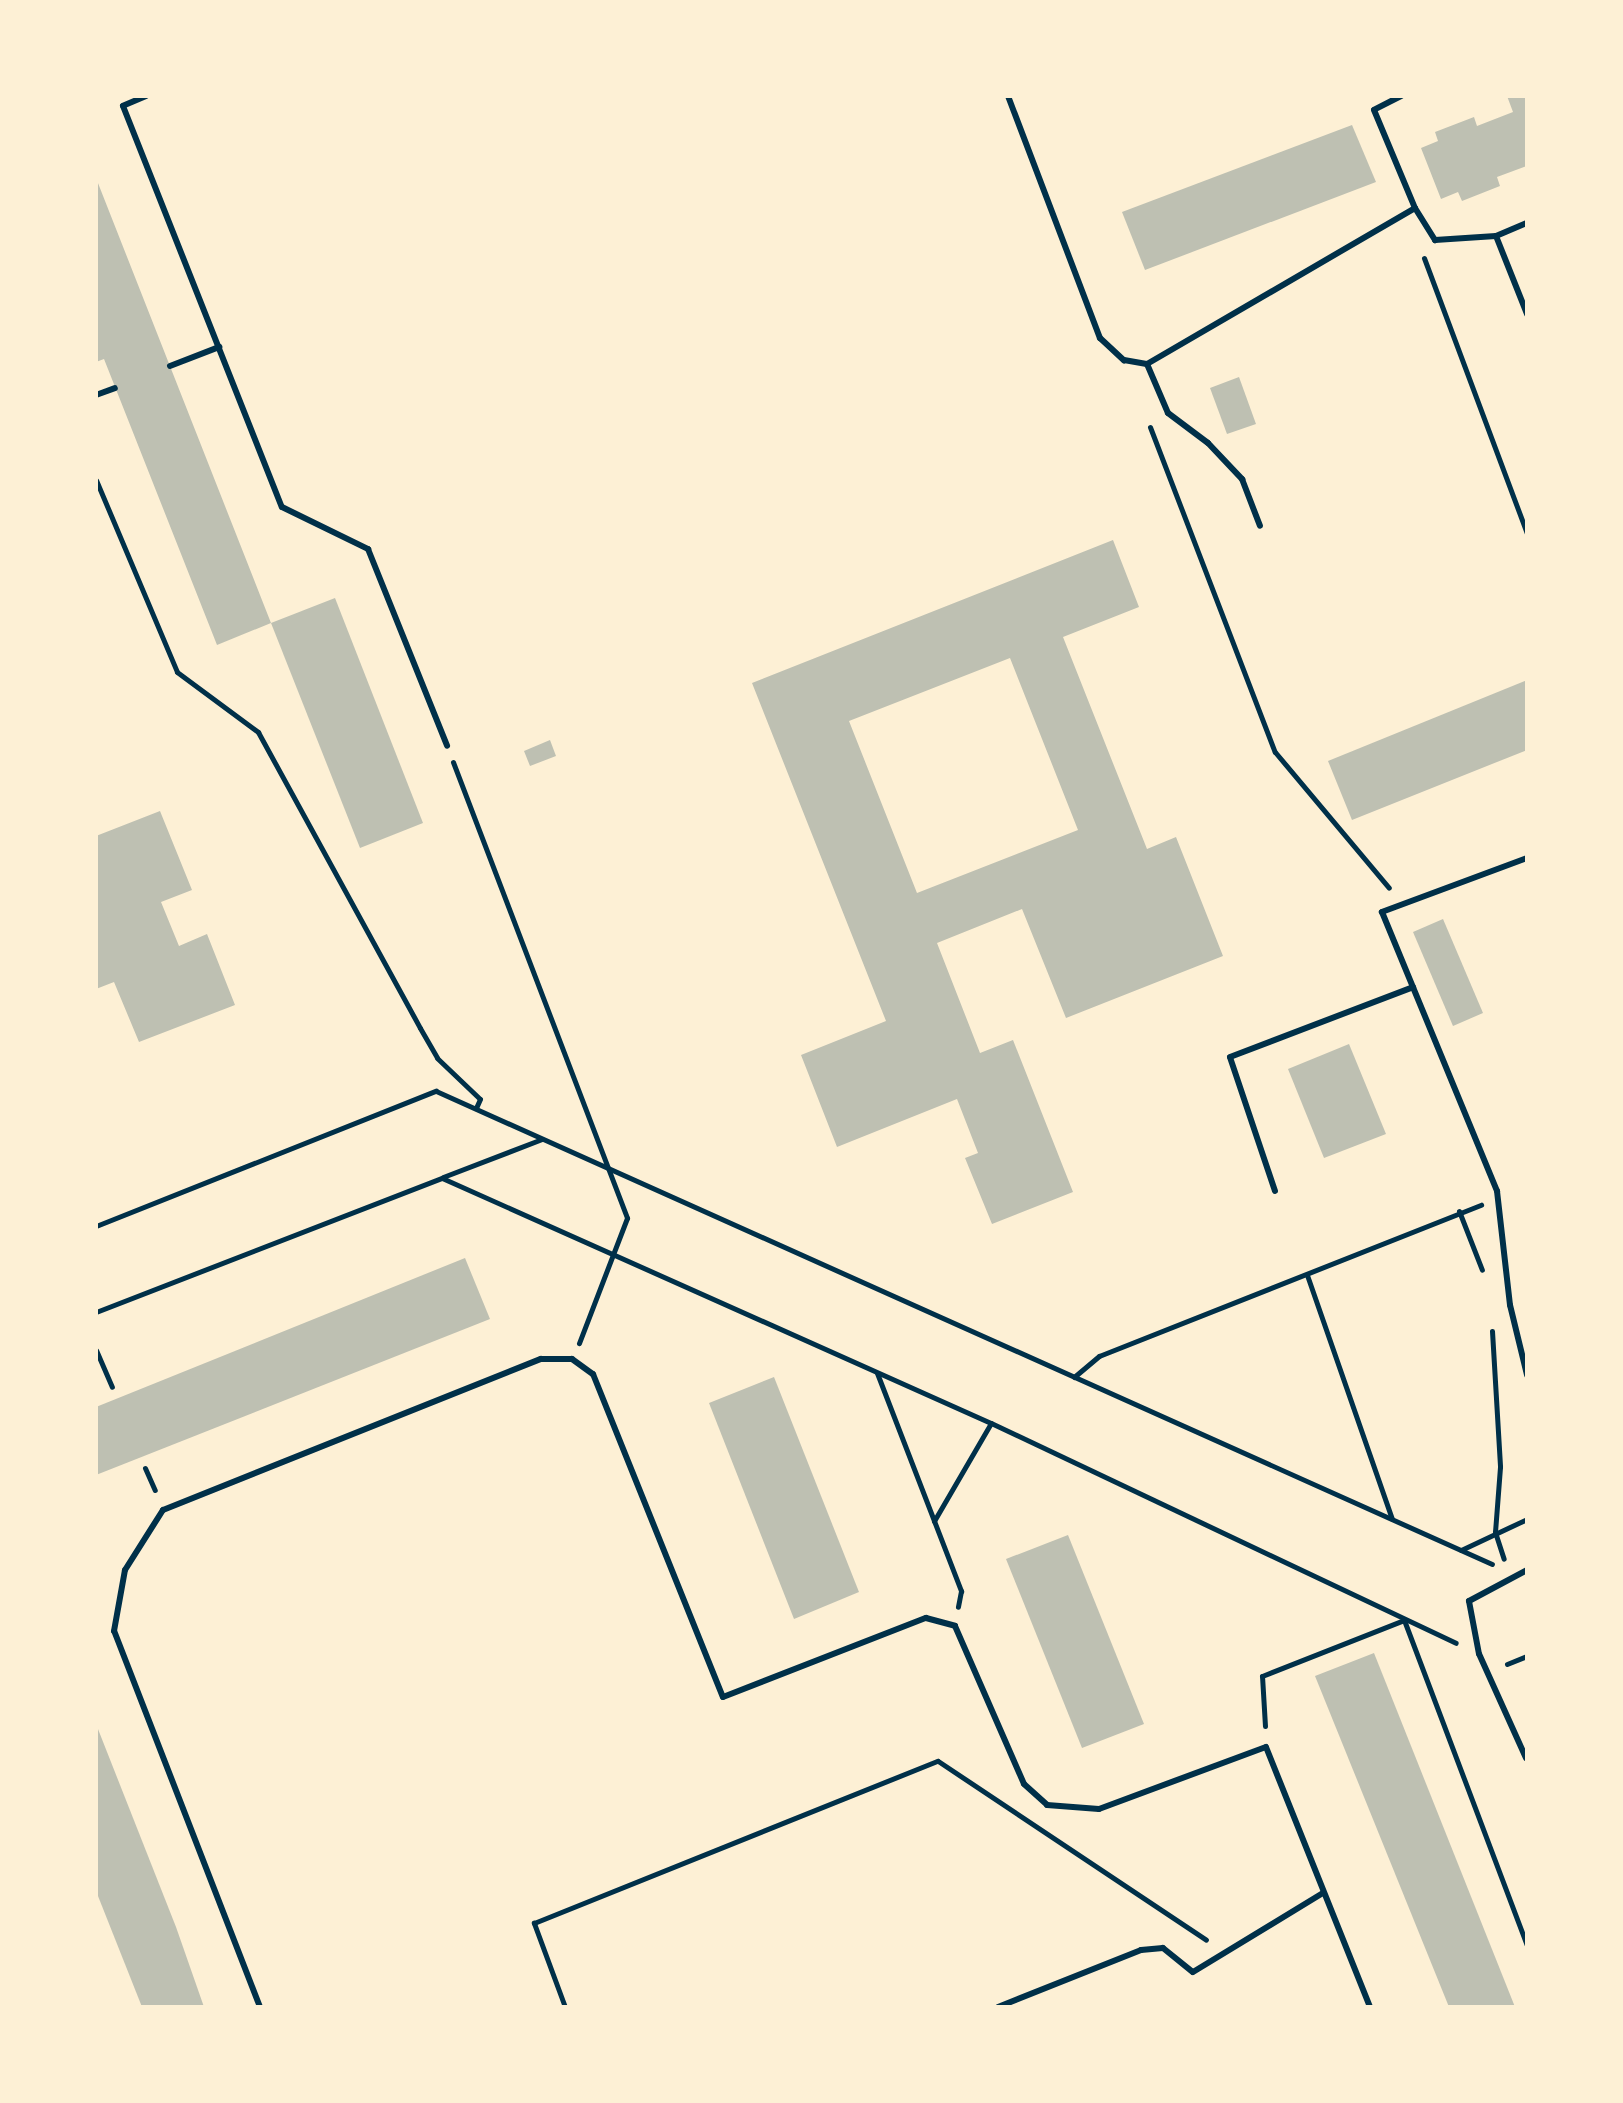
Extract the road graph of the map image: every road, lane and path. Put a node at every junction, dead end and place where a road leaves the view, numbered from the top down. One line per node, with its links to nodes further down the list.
1 (146, 96): 9 (lane)
2 (1008, 96): 10 (lane)
3 (1401, 96): 4 (lane)
4 (1415, 208): 7 (lane); 10 (lane)
5 (1527, 223): 6 (lane)
6 (1496, 236): 7 (lane); 8 (lane)
7 (1435, 240): 17 (path)
8 (1527, 314)
9 (219, 347): 11 (lane); 18 (lane)
10 (1147, 364): 16 (lane)
11 (170, 366)
12 (115, 388): 13 (lane)
13 (96, 395)
14 (1147, 418): 20 (path)
15 (96, 480): 22 (path)
16 (1260, 526)
17 (1527, 534)
18 (447, 746): 24 (path)
19 (1527, 858): 20 (lane)
20 (1403, 904): 21 (lane)
21 (1413, 987): 26 (lane); 27 (lane)
22 (476, 1108): 23 (path); 29 (path)
23 (543, 1138): 24 (path); 25 (path)
24 (608, 1168): 30 (path); 39 (path)
25 (442, 1178): 30 (path); 33 (path)
26 (1275, 1191)
27 (1498, 1200): 28 (path); 38 (lane)
28 (1459, 1211): 31 (path); 32 (path)
29 (96, 1226)
30 (613, 1254): 36 (path); 37 (path)
31 (1307, 1275): 39 (path); 42 (path)
32 (1484, 1275)
33 (96, 1312)
34 (1491, 1317): 45 (path)
35 (96, 1350): 40 (path)
36 (572, 1359): 49 (lane); 56 (lane)
37 (877, 1372): 41 (path); 44 (path)
38 (1527, 1375)
39 (1074, 1377): 42 (path)
40 (112, 1387)
41 (991, 1423): 44 (path); 48 (path)
42 (1392, 1519): 46 (path)
43 (1527, 1519): 45 (path)
44 (934, 1521): 49 (path)
45 (1495, 1532): 46 (path); 46 (path)
46 (1461, 1550)
47 (1527, 1570): 50 (lane)
48 (1404, 1620): 50 (path); 51 (path); 54 (path)
49 (955, 1626): 51 (lane)
50 (1479, 1654): 52 (lane)
51 (1266, 1747): 53 (lane)
52 (1526, 1758)
53 (1323, 1893): 55 (lane); 59 (lane)
54 (1527, 1945)
55 (1227, 1954): 57 (path); 58 (lane)
56 (260, 2007)
57 (565, 2007)
58 (998, 2007)
59 (1370, 2007)

